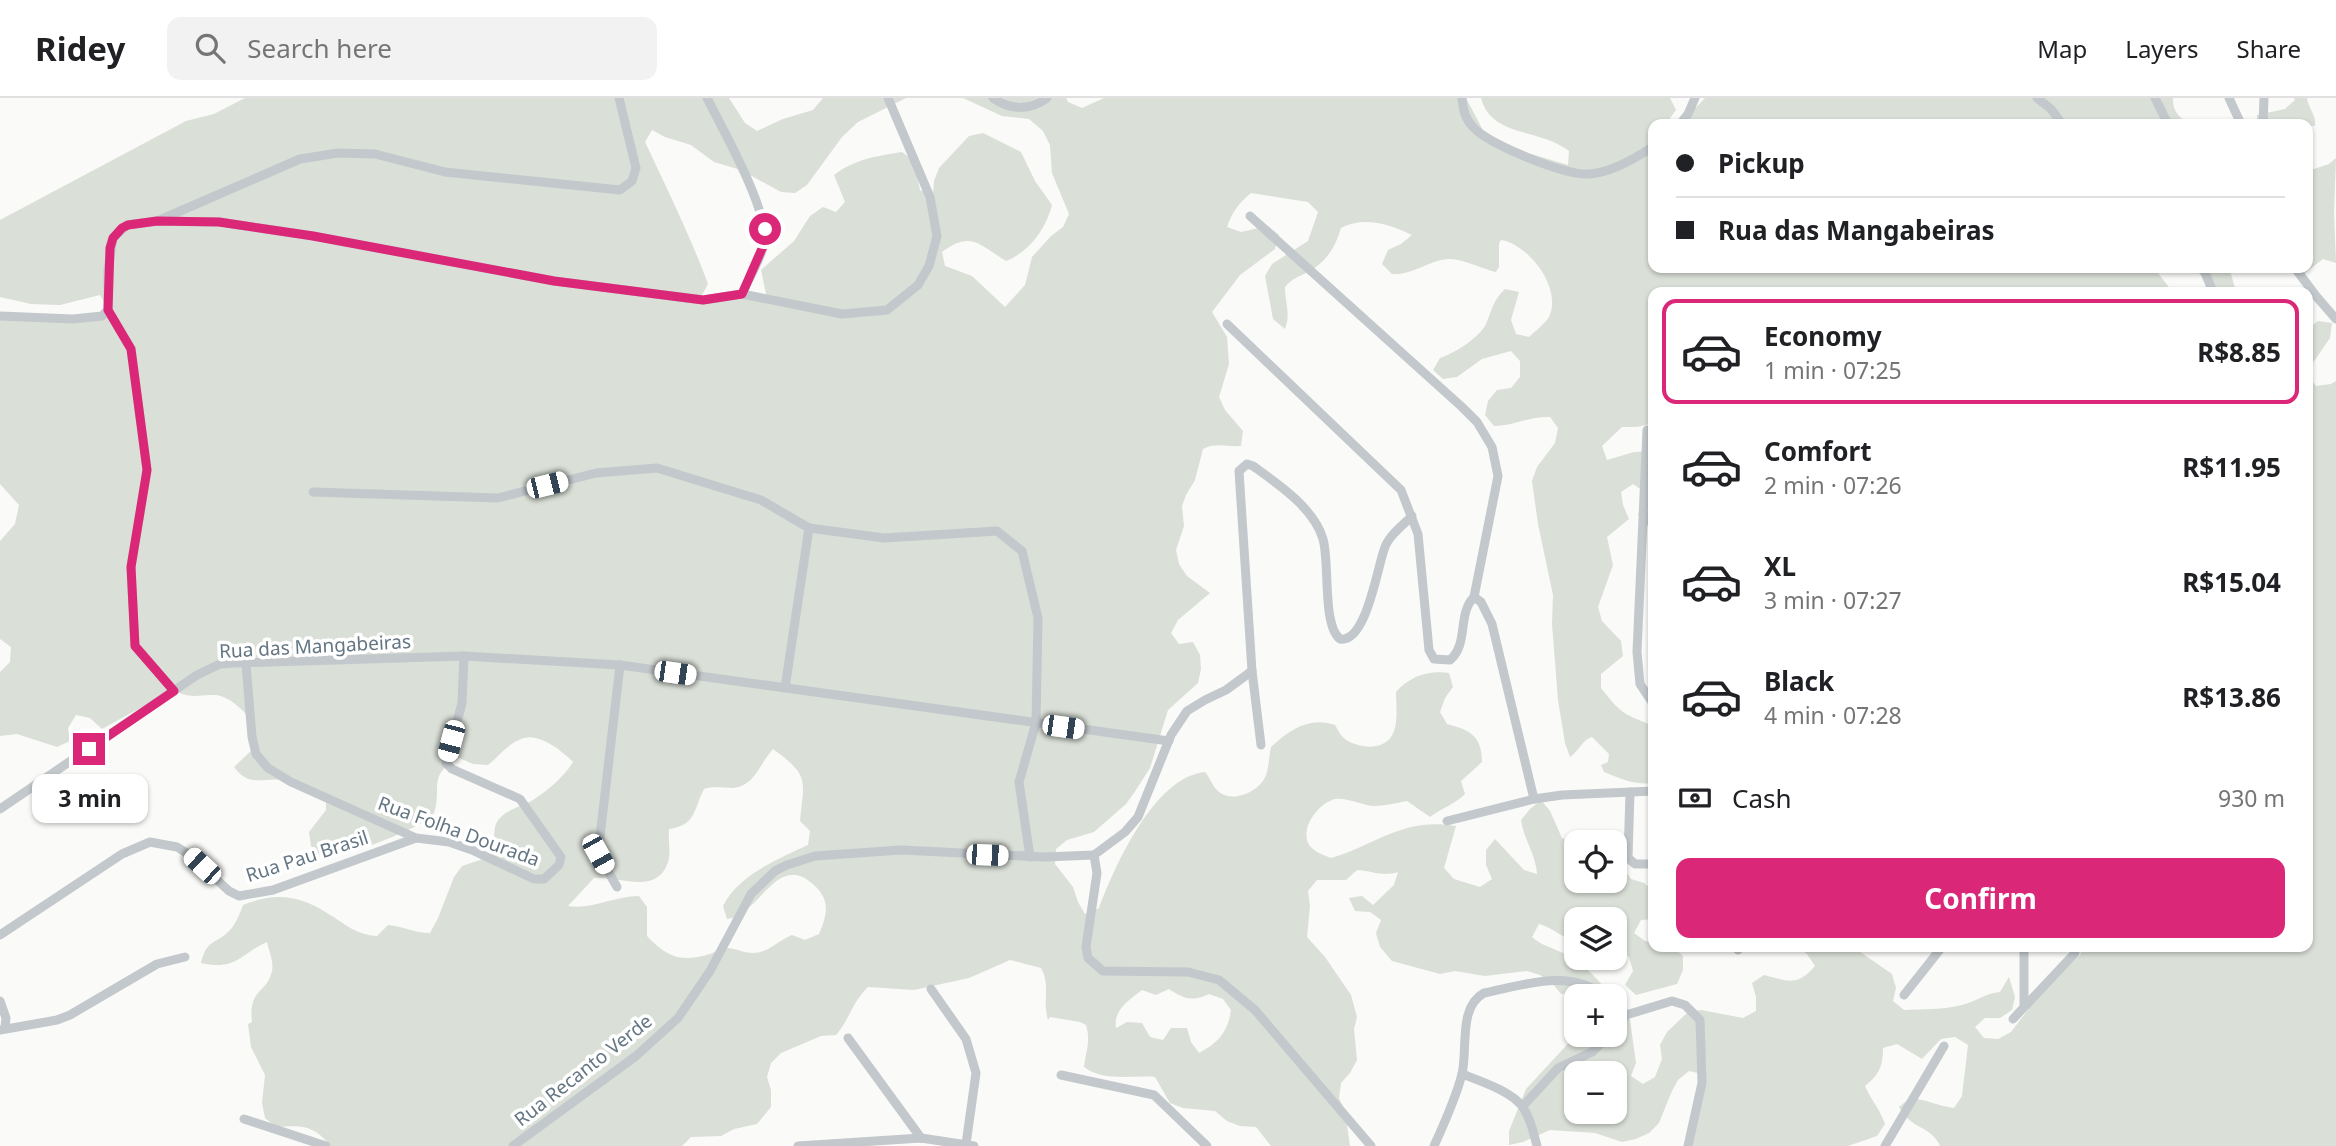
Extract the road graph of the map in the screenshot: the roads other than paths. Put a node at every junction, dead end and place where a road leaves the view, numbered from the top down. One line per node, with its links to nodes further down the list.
1 (619, 98): 19 (street)
2 (708, 98): 21 (street)
3 (888, 98): 21 (street)
4 (993, 98): 5 (street)
5 (1047, 98)
6 (1462, 98): 17 (street)
7 (1695, 98): 12 (street)
8 (2037, 98): 13 (street)
9 (2155, 98): 14 (street)
10 (2229, 98): 15 (street)
11 (2264, 98): 16 (street)
12 (1684, 119)
13 (2058, 119)
14 (2166, 119)
15 (2239, 119)
16 (2263, 119)
17 (1648, 150)
18 (1250, 216): 32 (street)
19 (157, 221): 21 (street); 22 (street)
20 (2313, 292): 24 (street)
21 (742, 294)
22 (108, 310): 23 (street); 38 (street)
23 (0, 316)
24 (2336, 319)
25 (1227, 324): 29 (street)
26 (1647, 430): 28 (street)
27 (313, 492): 31 (street)
28 (1643, 514): 30 (street); 39 (street)
29 (1412, 516): 32 (street); 36 (street)
30 (1648, 519)
31 (809, 528): 37 (street); 40 (street)
32 (1474, 597): 45 (street)
33 (464, 656): 34 (street, Rua das Mangabeiras); 35 (street, Rua das Mangabeiras); 48 (street, Rua Folha Dourada)
34 (246, 664): 38 (street, Rua das Mangabeiras); 48 (street, Rua Folha Dourada)
35 (620, 665): 37 (street, Rua das Mangabeiras); 52 (street)
36 (1252, 671): 41 (street); 42 (street)
37 (785, 688): 40 (street, Rua das Mangabeiras)
38 (174, 691): 46 (street, Rua das Mangabeiras)
39 (1648, 696)
40 (1037, 723): 41 (street, Rua das Mangabeiras); 50 (street)
41 (1169, 741): 49 (street)
42 (1261, 745)
43 (1648, 791): 44 (street)
44 (1630, 792): 45 (street); 51 (street)
45 (1534, 799): 47 (street)
46 (0, 809)
47 (1447, 821)
48 (416, 838): 53 (street, Rua Pau Brasil)
49 (1094, 855): 50 (street, Rua Recanto Verde); 79 (street)
50 (1030, 857): 76 (street, Rua Recanto Verde)
51 (1648, 864)
52 (617, 887)
53 (0, 935)
54 (1938, 952): 60 (street)
55 (2024, 952): 62 (street)
56 (2075, 952): 62 (street)
57 (185, 957): 65 (street)
58 (1586, 984): 69 (street)
59 (931, 989): 74 (street)
60 (1904, 995)
61 (0, 1001): 65 (street)
62 (2024, 1005): 64 (street)
63 (1627, 1015): 82 (street)
64 (2013, 1019)
65 (3, 1029)
66 (848, 1038): 73 (street)
67 (1944, 1046): 83 (street)
68 (1597, 1047): 71 (street)
69 (1462, 1074): 71 (street); 80 (street)
70 (1061, 1075): 78 (street)
71 (1523, 1106): 81 (street)
72 (244, 1119): 75 (street)
73 (921, 1138): 74 (street); 77 (street)
74 (970, 1145)
75 (326, 1146)
76 (513, 1146)
77 (798, 1146)
78 (1207, 1146)
79 (1371, 1146)
80 (1434, 1146)
81 (1537, 1146)
82 (1688, 1146)
83 (1885, 1146)

